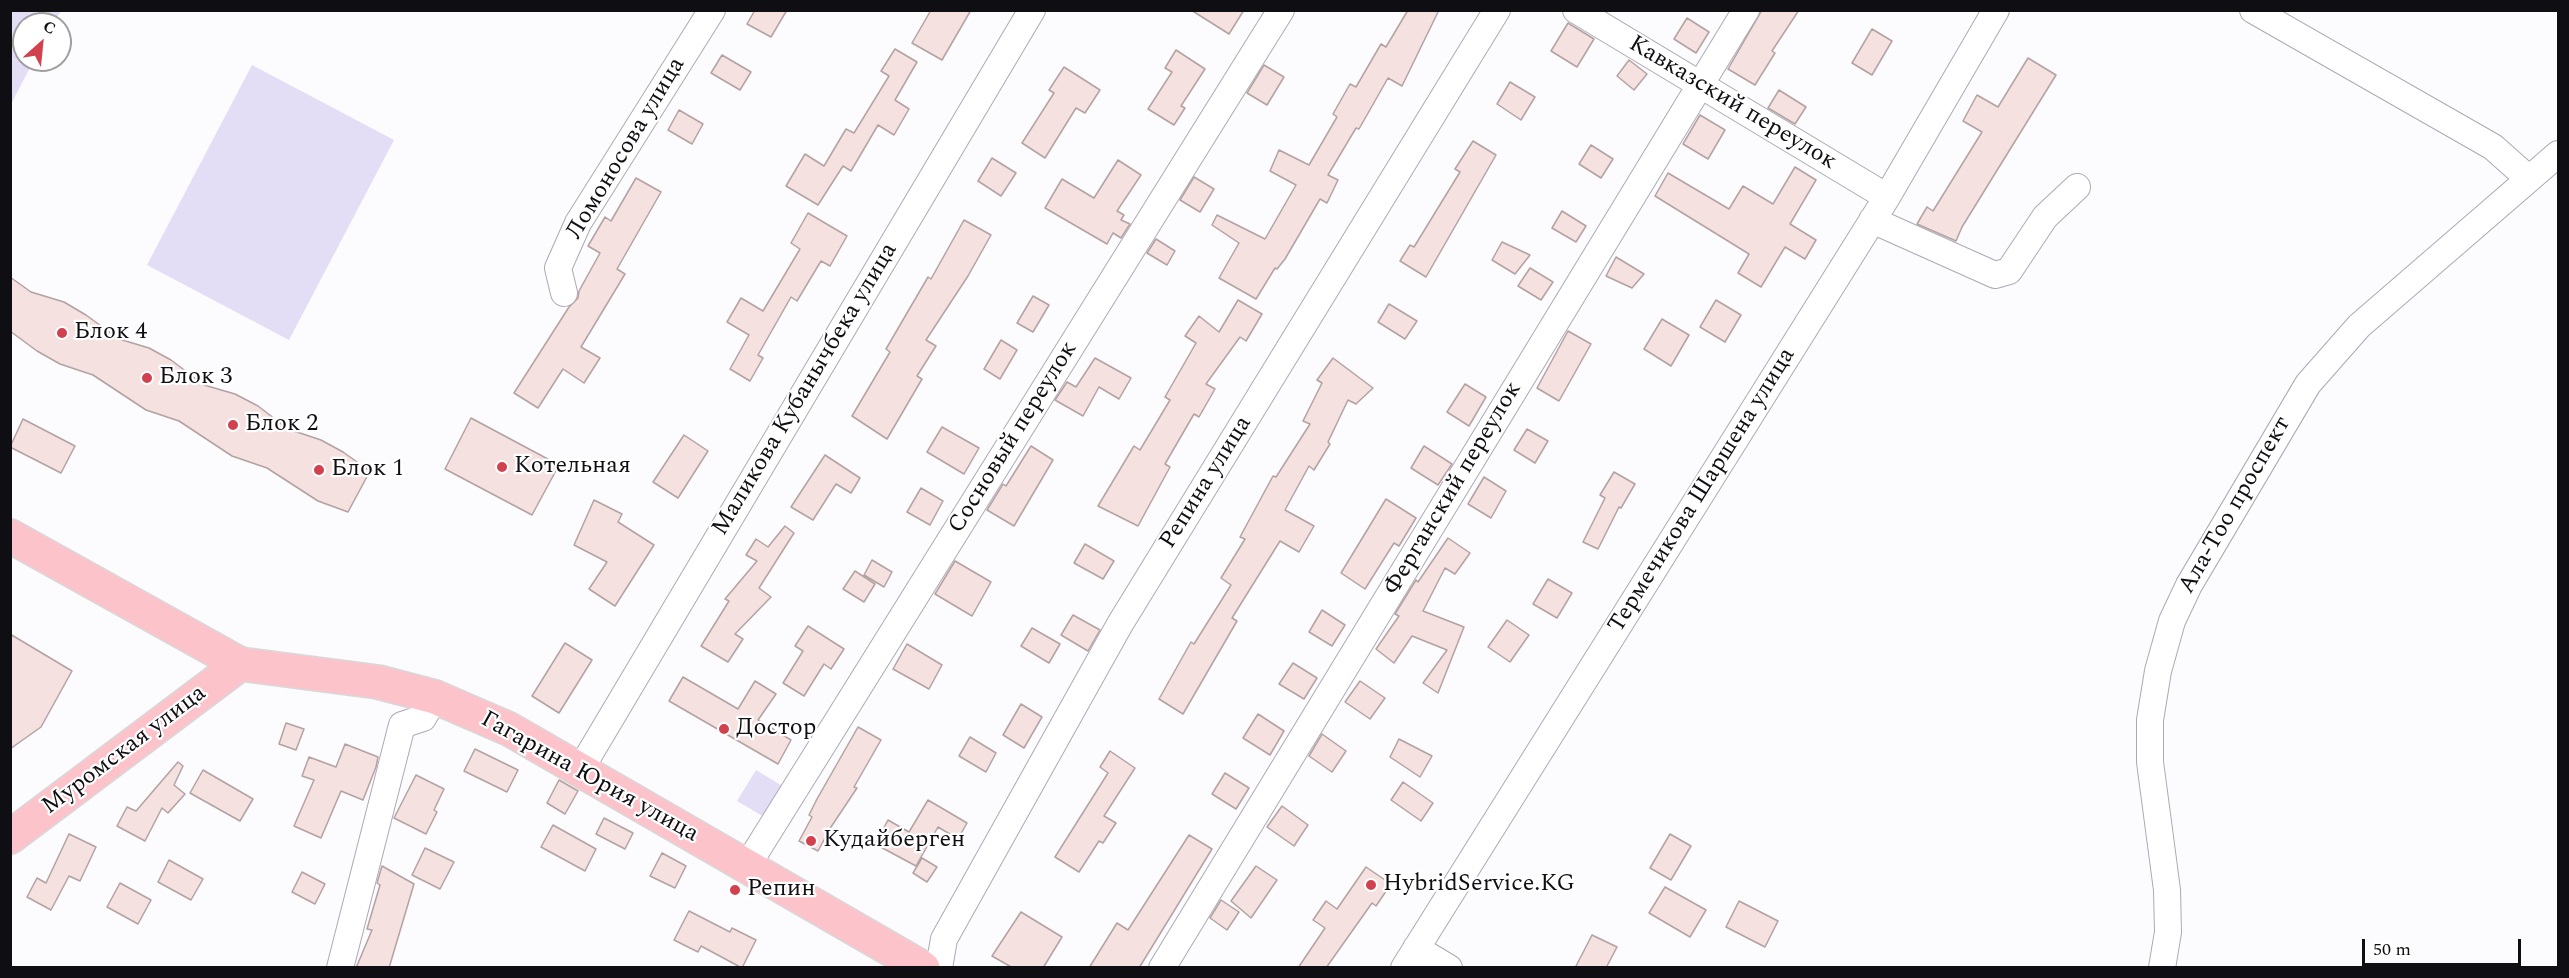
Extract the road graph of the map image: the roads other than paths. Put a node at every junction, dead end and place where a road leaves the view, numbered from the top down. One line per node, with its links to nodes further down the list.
1 (712, 10): 15 (street, Ломоносова улица)
2 (1032, 10): 19 (street, Маликова Кубанычбека улица)
3 (1281, 10): 21 (street, Сосновый переулок)
4 (1497, 10): 25 (street, Репина улица)
5 (1576, 10): 9 (street, Кавказский переулок)
6 (1746, 10): 9 (street, Ферганский переулок)
7 (1996, 10): 13 (street, Термечикова Шаршена улица)
8 (2253, 10): 11 (street)
9 (1702, 85): 13 (street, Кавказский переулок); 26 (street, Ферганский переулок)
10 (2559, 154): 11 (street, Ала-Тоо проспект)
11 (2529, 179): 28 (street, Ала-Тоо проспект)
12 (2077, 187): 14 (street)
13 (1887, 197): 14 (street, Термечикова Шаршена улица)
14 (1872, 220): 22 (street, Термечикова Шаршена улица)
15 (564, 293)
16 (10, 536): 17 (main road, Гагарина Юрия улица)
17 (240, 664): 18 (main road, Гагарина Юрия улица); 20 (main road, Муромская улица)
18 (435, 697): 19 (main road, Гагарина Юрия улица); 23 (street)
19 (580, 770): 21 (main road, Гагарина Юрия улица)
20 (10, 837)
21 (747, 866): 24 (main road, Гагарина Юрия улица)
22 (1410, 958): 27 (street)
23 (340, 968)
24 (923, 968)
25 (939, 968)
26 (1162, 968)
27 (1449, 968)
28 (2163, 968)

